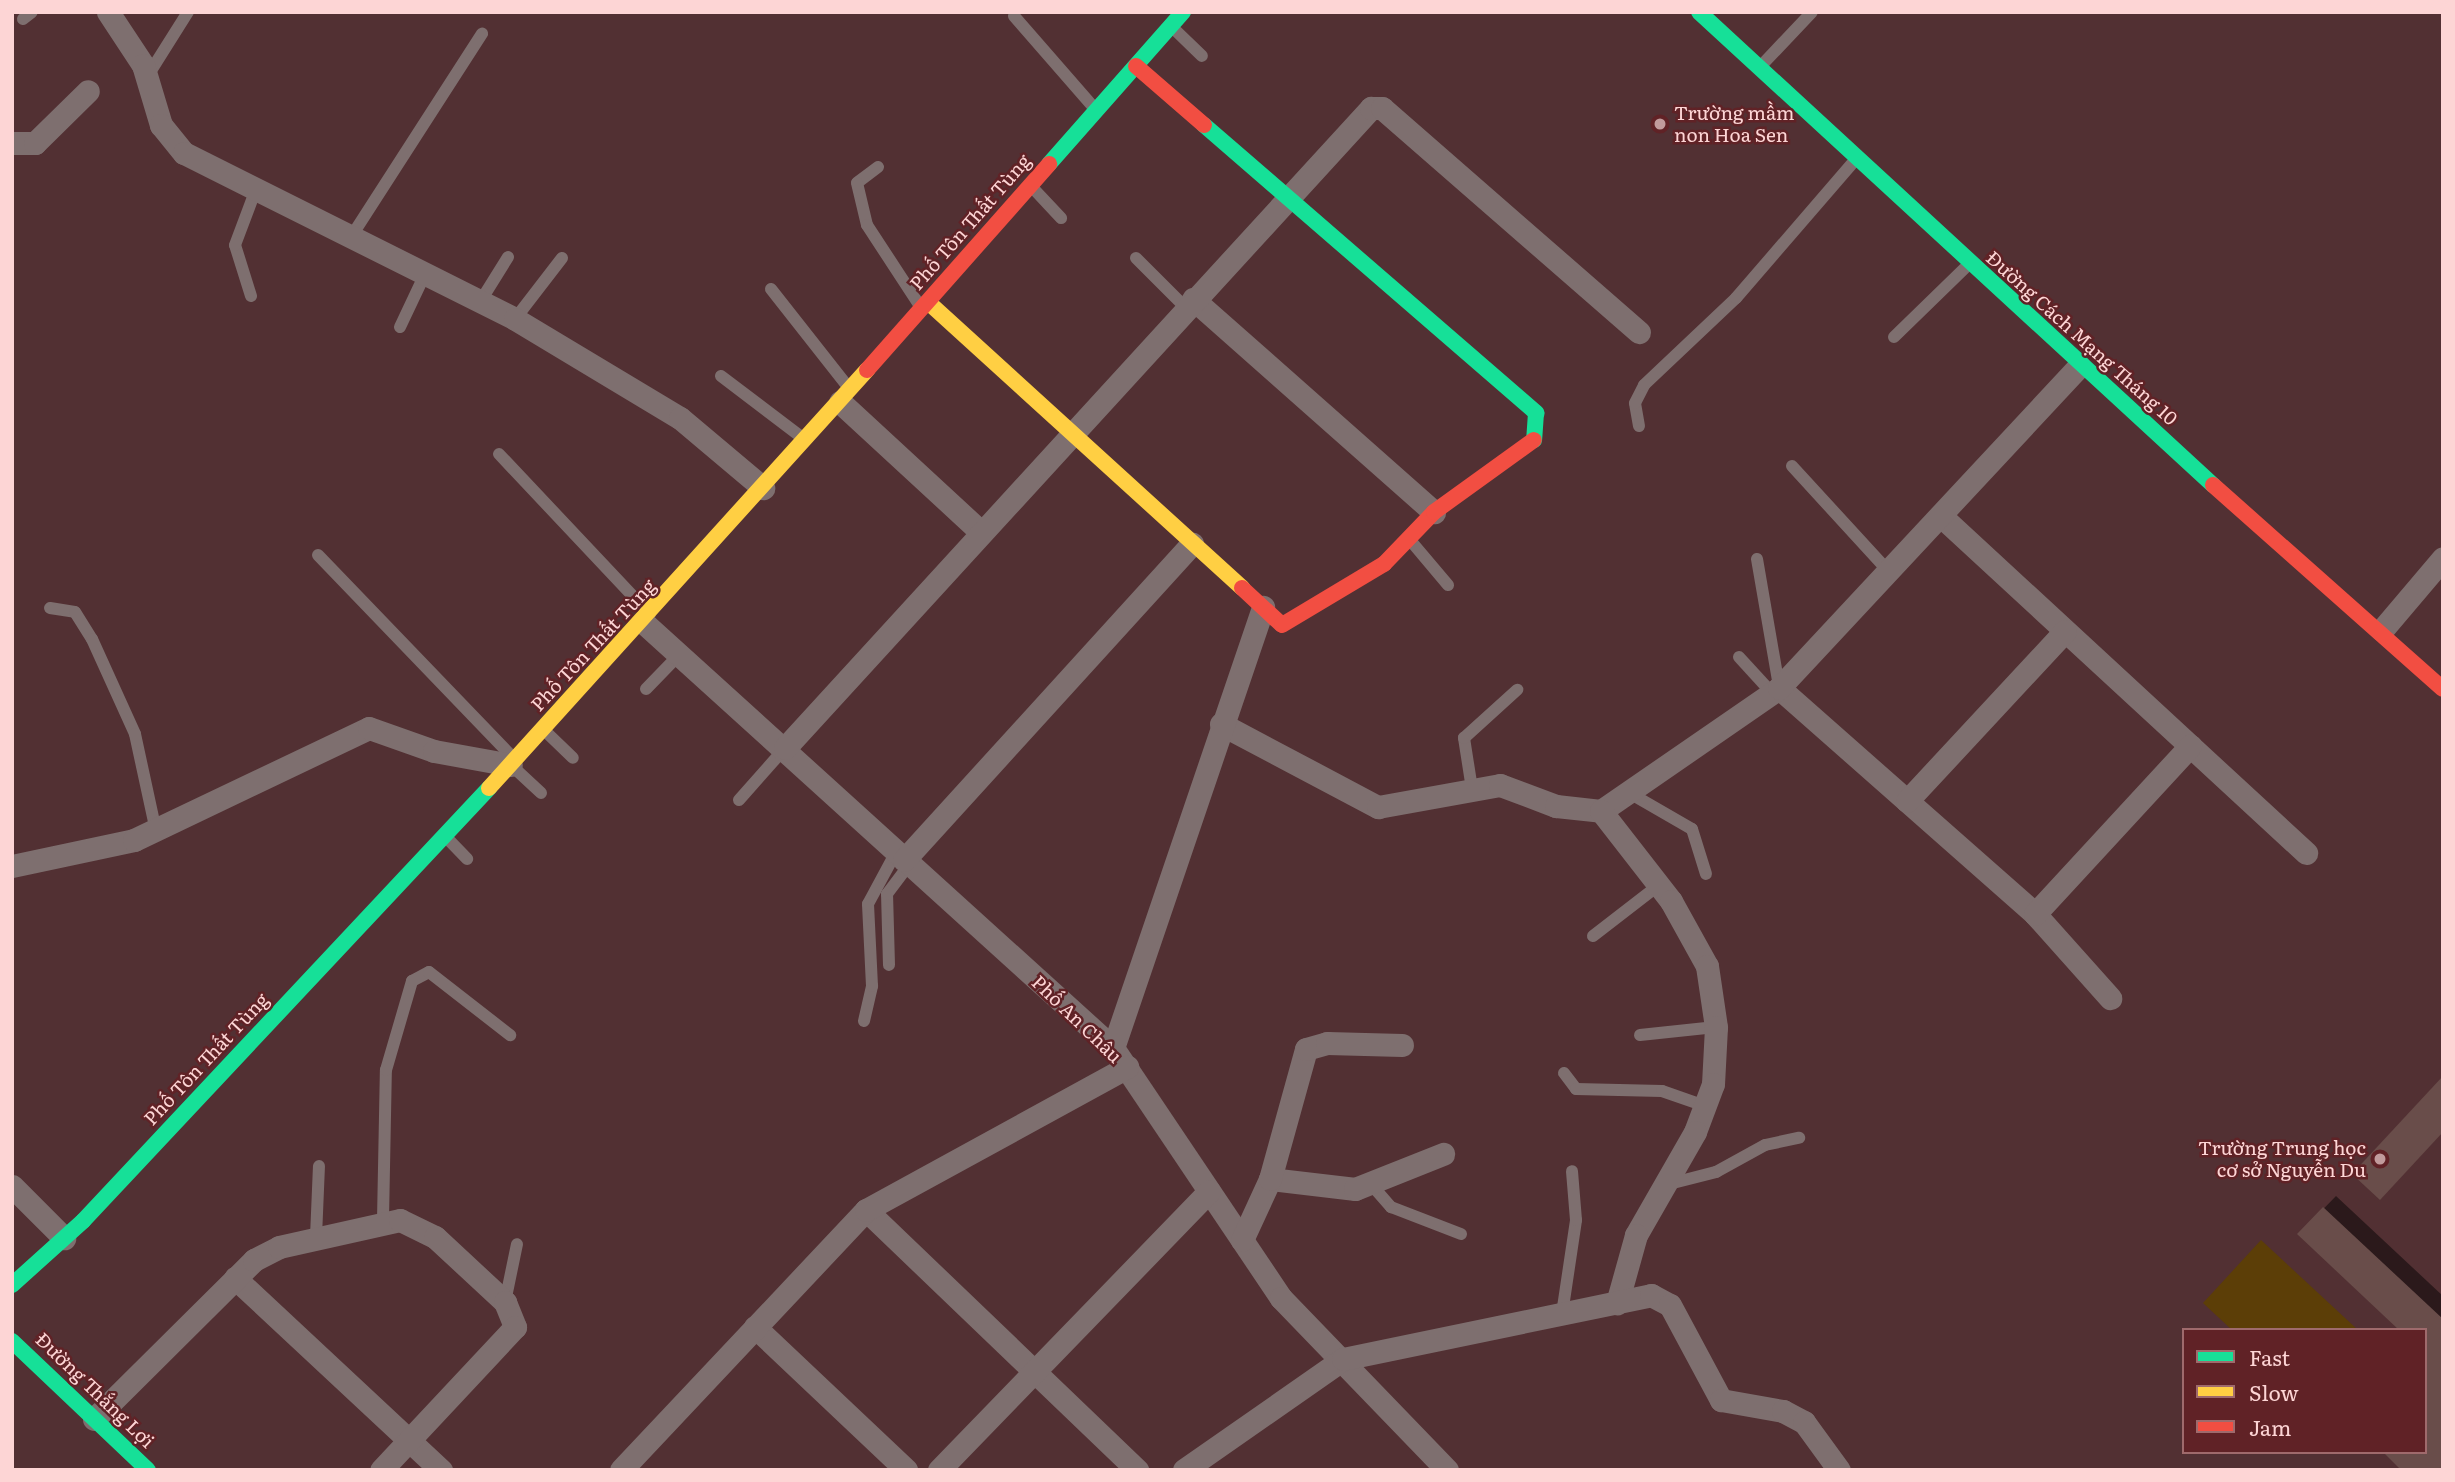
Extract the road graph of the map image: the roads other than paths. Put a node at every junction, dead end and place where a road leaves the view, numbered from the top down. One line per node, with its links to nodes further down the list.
1 (188, 12): 12 (lane)
2 (1183, 12): 7 (street, Phố Tôn Thất Tùng)
3 (1699, 12): 11 (street, Đường Cách Mạng Tháng 10)
4 (1811, 12): 11 (lane)
5 (116, 16): 12 (street)
6 (1014, 16): 14 (lane)
7 (1171, 26): 9 (lane); 10 (street, Phố Tôn Thất Tùng)
8 (482, 34): 22 (lane)
9 (1202, 56)
10 (1136, 66): 14 (street, Phố Tôn Thất Tùng); 20 (street)
11 (1759, 68): 16 (street, Đường Cách Mạng Tháng 10)
12 (147, 77): 19 (street)
13 (88, 91): 15 (street)
14 (1096, 110): 18 (street, Phố Tôn Thất Tùng)
15 (12, 143)
16 (1856, 159): 26 (street, Đường Cách Mạng Tháng 10); 40 (lane)
17 (878, 167): 32 (lane)
18 (1030, 185): 21 (lane); 32 (street, Phố Tôn Thất Tùng)
19 (256, 189): 22 (street); 29 (lane)
20 (1285, 197): 31 (street); 35 (street); 46 (street)
21 (1060, 218)
22 (351, 237): 27 (street)
23 (508, 257): 30 (lane)
24 (562, 258): 33 (lane)
25 (1136, 258): 31 (lane)
26 (1969, 264): 36 (lane); 37 (street, Đường Cách Mạng Tháng 10)
27 (425, 274): 30 (street); 34 (lane)
28 (771, 289): 39 (lane)
29 (251, 296)
30 (480, 302): 33 (street)
31 (1189, 303): 41 (street); 46 (street)
32 (925, 305): 39 (street, Phố Tôn Thất Tùng); 41 (street)
33 (515, 319): 45 (street)
34 (400, 327)
35 (1639, 332)
36 (1894, 337)
37 (2079, 366): 47 (street); 60 (street, Đường Cách Mạng Tháng 10)
38 (721, 376): 42 (lane)
39 (845, 396): 42 (street, Phố Tôn Thất Tùng); 48 (street)
40 (1639, 426)
41 (1070, 433): 48 (street); 50 (street)
42 (806, 440): 45 (street, Phố Tôn Thất Tùng)
43 (499, 454): 58 (lane)
44 (1792, 466): 54 (lane)
45 (763, 488): 58 (street, Phố Tôn Thất Tùng)
46 (1434, 512): 49 (street)
47 (1941, 516): 54 (street); 59 (street)
48 (981, 531): 70 (street)
49 (1410, 540): 55 (lane); 56 (street)
50 (1192, 543): 56 (street); 83 (street)
51 (318, 555): 72 (lane)
52 (2443, 558): 60 (street)
53 (1757, 559): 65 (lane)
54 (1889, 572): 65 (street)
55 (1448, 585)
56 (1263, 607): 67 (street)
57 (50, 608): 79 (lane)
58 (647, 619): 61 (street, Phố An Châu); 68 (street, Phố Tôn Thất Tùng)
59 (2065, 631): 69 (street); 77 (street)
60 (2382, 631): 66 (street, Đường Cách Mạng Tháng 10)
61 (679, 655): 63 (lane); 70 (street, Phố An Châu)
62 (1739, 657): 65 (lane)
63 (646, 689)
64 (1517, 690): 73 (lane)
65 (1776, 690): 75 (street); 77 (street)
66 (2443, 690)
67 (1221, 724): 73 (street); 96 (street)
68 (544, 730): 71 (lane); 72 (street, Phố Tôn Thất Tùng)
69 (2190, 746): 81 (street); 87 (street)
70 (785, 748): 76 (lane); 83 (street, Phố An Châu)
71 (573, 758)
72 (513, 763): 74 (lane); 79 (street); 80 (street, Phố Tôn Thất Tùng)
73 (1472, 789): 78 (street)
74 (541, 793)
75 (1633, 795): 78 (street); 85 (lane)
76 (739, 800)
77 (1907, 801): 87 (street)
78 (1601, 811): 86 (street)
79 (156, 831): 84 (street)
80 (445, 836): 82 (lane); 113 (street, Phố Tôn Thất Tùng)
81 (2306, 853)
82 (467, 859)
83 (903, 859): 89 (lane); 91 (lane); 96 (street, Phố An Châu)
84 (12, 866)
85 (1706, 874)
86 (1659, 885): 88 (lane); 92 (street)
87 (2035, 914): 90 (street)
88 (1593, 936)
89 (889, 965)
90 (2110, 998)
91 (864, 1021)
92 (1716, 1027): 94 (lane); 99 (street)
93 (510, 1035): 110 (lane)
94 (1640, 1035)
95 (1402, 1045): 104 (street)
96 (1113, 1048): 97 (street, Phố An Châu)
97 (1127, 1067): 108 (street, Phố An Châu); 109 (street)
98 (1564, 1073): 99 (lane)
99 (1705, 1106): 107 (street)
100 (1799, 1138): 107 (lane)
101 (1443, 1154): 105 (street)
102 (319, 1166): 112 (lane)
103 (1573, 1171): 120 (lane)
104 (1270, 1180): 105 (street); 114 (street)
105 (1370, 1182): 111 (lane)
106 (12, 1186): 113 (street)
107 (1661, 1186): 119 (street)
108 (1209, 1191): 114 (street, Phố An Châu); 124 (street)
109 (866, 1210): 121 (street); 124 (street)
110 (383, 1220): 112 (street); 118 (street)
111 (1461, 1234)
112 (316, 1237): 116 (street)
113 (64, 1238): 117 (street, Phố Tôn Thất Tùng)
114 (1242, 1240): 123 (street, Phố An Châu)
115 (517, 1244): 118 (lane)
116 (235, 1278): 125 (street); 126 (street)
117 (12, 1285)
118 (505, 1302): 126 (street)
119 (1617, 1303): 120 (street); 136 (street)
120 (1562, 1314): 123 (street)
121 (755, 1327): 130 (street); 131 (street)
122 (12, 1341): 125 (street, Đường Thắng Lợi)
123 (1343, 1359): 134 (street); 135 (street, Phố An Châu)
124 (1034, 1372): 132 (street); 133 (street)
125 (94, 1419): 127 (street, Đường Thắng Lợi)
126 (408, 1439): 128 (street); 129 (street)
127 (148, 1470)
128 (381, 1470)
129 (441, 1470)
130 (621, 1470)
131 (906, 1470)
132 (939, 1470)
133 (1137, 1470)
134 (1184, 1470)
135 (1447, 1470)
136 (1839, 1470)

